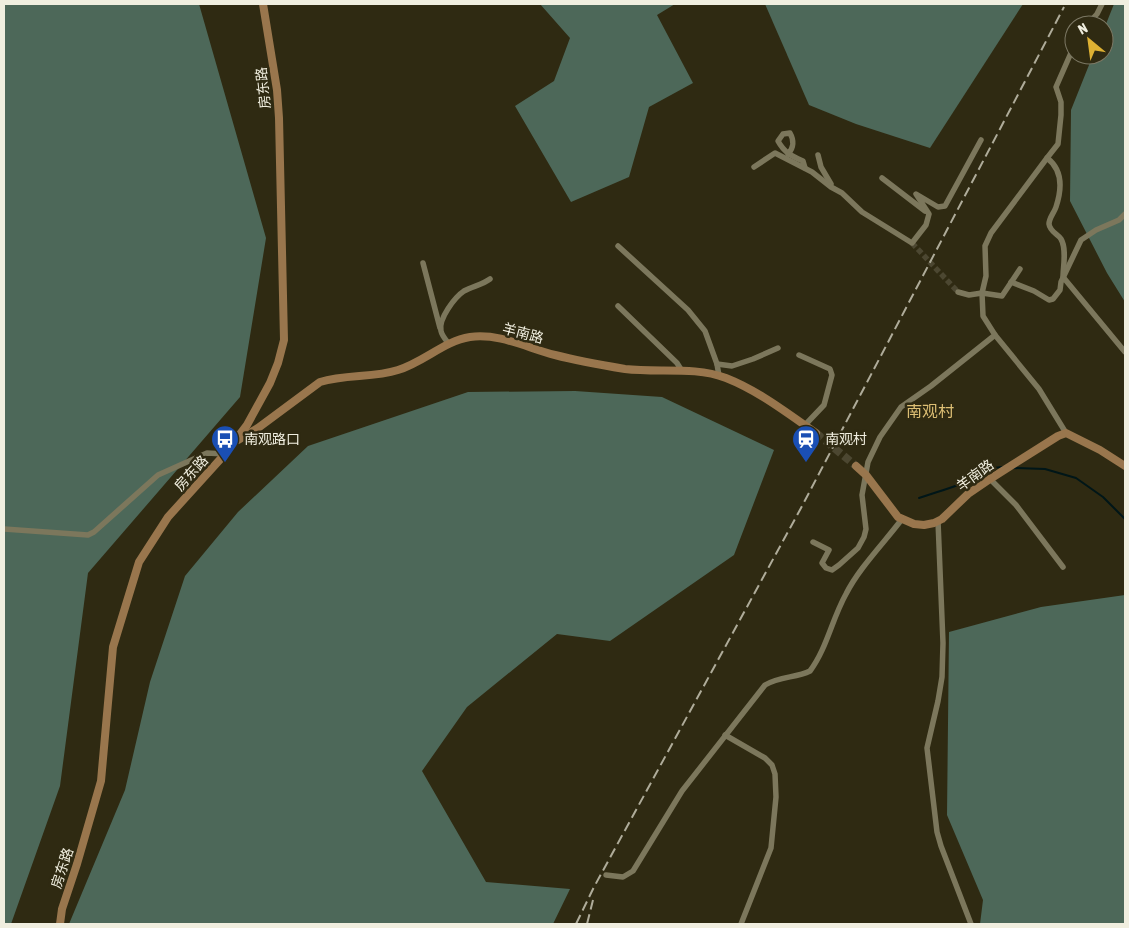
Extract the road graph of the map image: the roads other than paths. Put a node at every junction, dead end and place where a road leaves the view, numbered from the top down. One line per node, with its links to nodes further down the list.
1 (263, 4): 36 (main road, 房东路)
2 (1102, 4): 3 (street)
3 (1096, 15)
4 (1066, 65): 8 (street)
5 (981, 140): 13 (street)
6 (788, 154): 10 (street)
7 (818, 155): 12 (street)
8 (1047, 158): 18 (street); 22 (street)
9 (754, 167): 10 (street)
10 (805, 168): 12 (street)
11 (882, 178): 13 (street)
12 (835, 189): 13 (street)
13 (928, 214)
14 (1125, 214): 18 (street)
15 (618, 246): 30 (street)
16 (423, 263): 24 (street)
17 (1020, 269): 20 (street)
18 (1063, 277): 20 (street); 28 (street)
19 (490, 279): 24 (street)
20 (1011, 282): 22 (street)
21 (958, 292): 22 (street)
22 (982, 293): 25 (street)
23 (618, 306): 31 (street)
24 (440, 328): 26 (street)
25 (995, 335): 35 (street); 40 (street)
26 (449, 344): 31 (main road, 羊南路); 36 (main road, 羊南路)
27 (778, 348): 30 (street)
28 (1125, 352)
29 (799, 356): 33 (street)
30 (717, 364): 32 (street)
31 (682, 371): 32 (main road, 羊南路)
32 (719, 376): 33 (main road, 羊南路)
33 (805, 425): 34 (main road, 羊南路)
34 (816, 433)
35 (1066, 434): 39 (main road); 41 (main road, 羊南路)
36 (234, 443): 37 (main road, 房东路)
37 (225, 454): 44 (street); 49 (main road, 房东路)
38 (856, 466): 40 (main road)
39 (1125, 466)
40 (866, 475): 42 (main road); 45 (street)
41 (990, 478): 43 (main road, 羊南路); 46 (street)
42 (902, 519): 43 (main road); 47 (street)
43 (938, 521): 51 (street)
44 (4, 529)
45 (813, 542)
46 (1062, 567)
47 (725, 735): 48 (street); 50 (street)
48 (606, 875)
49 (60, 924)
50 (742, 924)
51 (971, 924)

